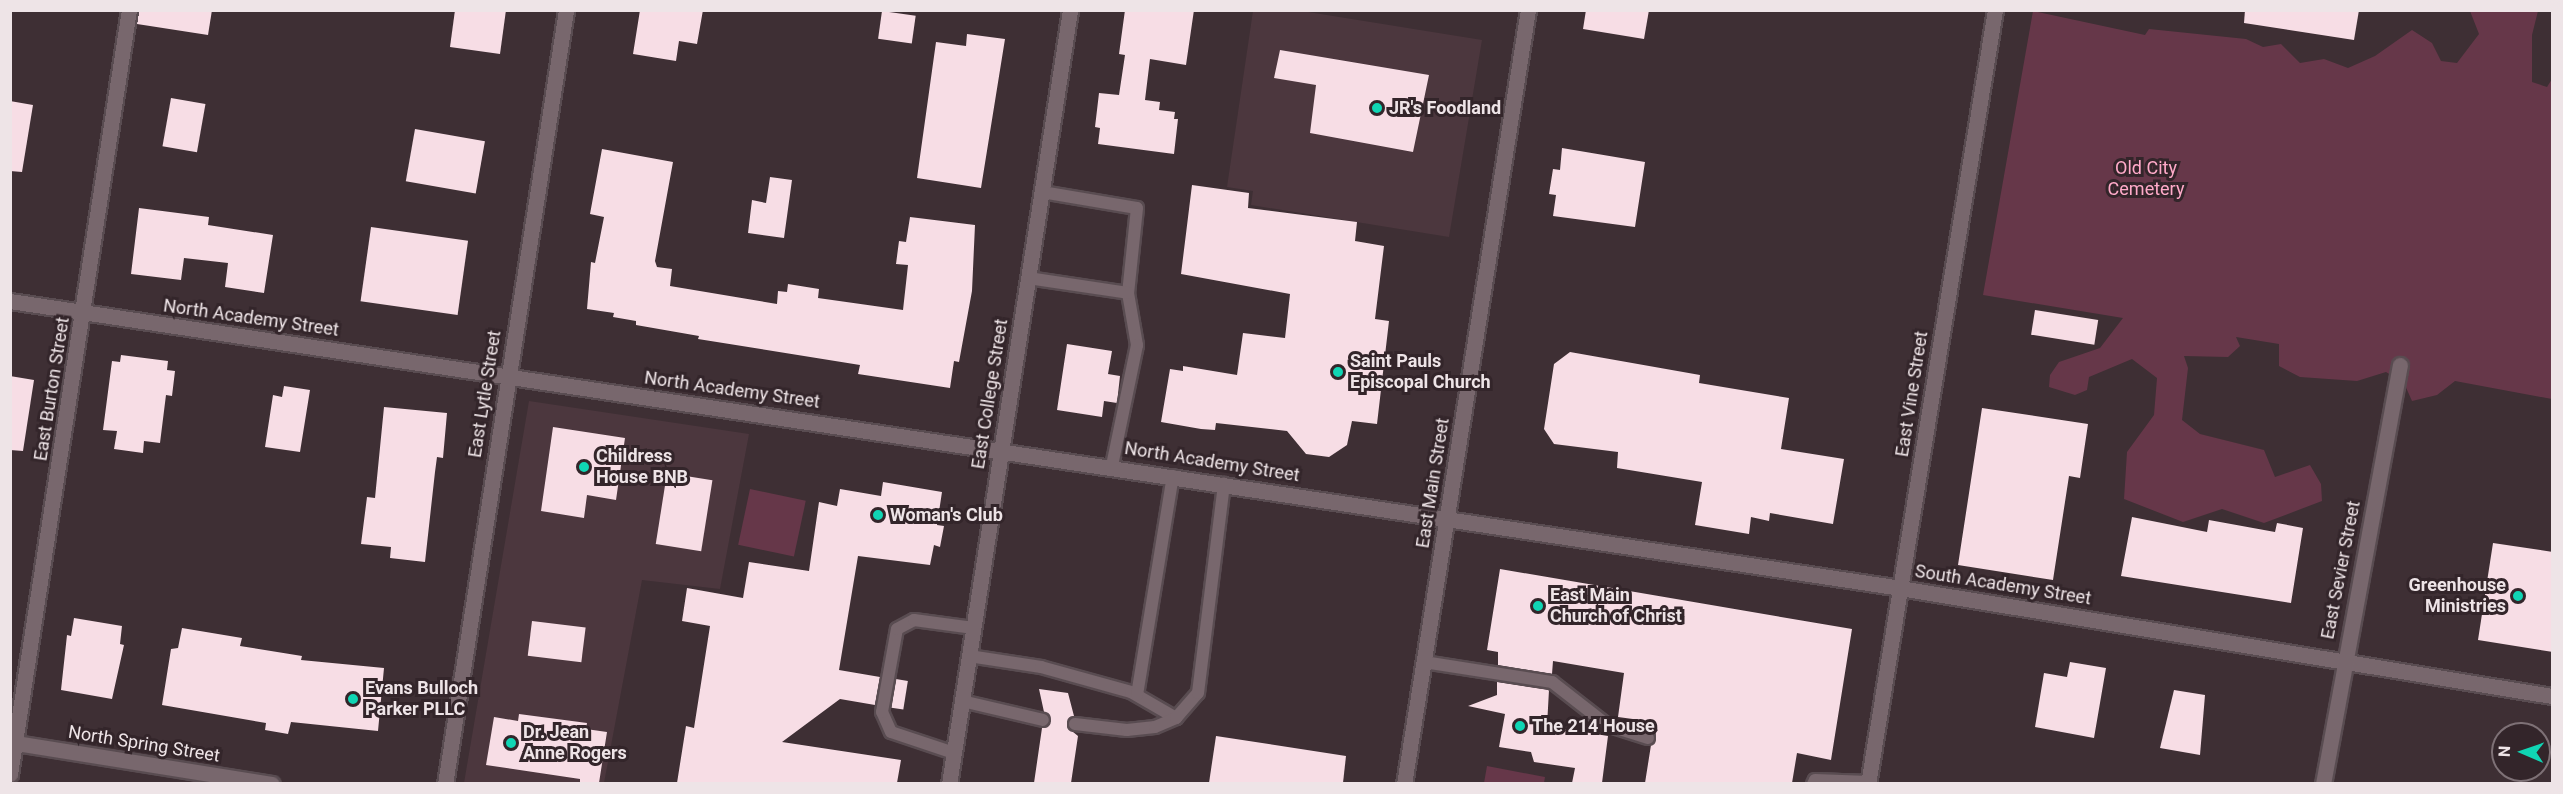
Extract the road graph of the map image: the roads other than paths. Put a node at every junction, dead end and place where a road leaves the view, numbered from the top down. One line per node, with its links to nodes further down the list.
1 (129, 10): 10 (street, East Burton Street)
2 (566, 10): 12 (street, East Lytle Street)
3 (1070, 10): 6 (street, East College Street)
4 (1528, 10): 17 (street, East Main Street)
5 (1995, 10): 18 (street, East Vine Street)
6 (1042, 192): 7 (street, East College Street); 8 (lane)
7 (1028, 278): 8 (lane); 13 (street, East College Street)
8 (1128, 293): 14 (lane)
9 (10, 301): 10 (street, North Academy Street)
10 (84, 313): 12 (street, North Academy Street); 30 (street, East Burton Street)
11 (2400, 365): 21 (street, East Sevier Street)
12 (508, 376): 13 (street, North Academy Street); 34 (street, East Lytle Street)
13 (1002, 449): 14 (street, North Academy Street); 19 (street, East College Street)
14 (1112, 466): 15 (street, North Academy Street)
15 (1173, 476): 16 (street, North Academy Street); 23 (lane)
16 (1224, 484): 17 (street, North Academy Street); 26 (lane)
17 (1447, 519): 18 (street, South Academy Street); 22 (street, East Main Street)
18 (1900, 588): 21 (street, South Academy Street); 38 (street, East Vine Street)
19 (973, 628): 20 (street, East College Street); 31 (lane)
20 (969, 656): 23 (lane); 25 (street, East College Street)
21 (2344, 661): 24 (street, South Academy Street); 39 (street, East Sevier Street)
22 (1424, 662): 29 (lane); 36 (street, East Main Street)
23 (1137, 695): 26 (lane)
24 (2553, 696)
25 (962, 701): 27 (lane); 31 (street, East College Street)
26 (1176, 718): 28 (lane)
27 (1043, 720)
28 (1075, 724)
29 (1648, 738)
30 (13, 743): 32 (street, East Burton Street); 33 (street, North Spring Street)
31 (954, 753): 35 (street, East College Street)
32 (10, 774)
33 (272, 783)
34 (445, 783)
35 (949, 783)
36 (1404, 783)
37 (1813, 783): 38 (lane)
38 (1869, 783)
39 (2323, 783)

